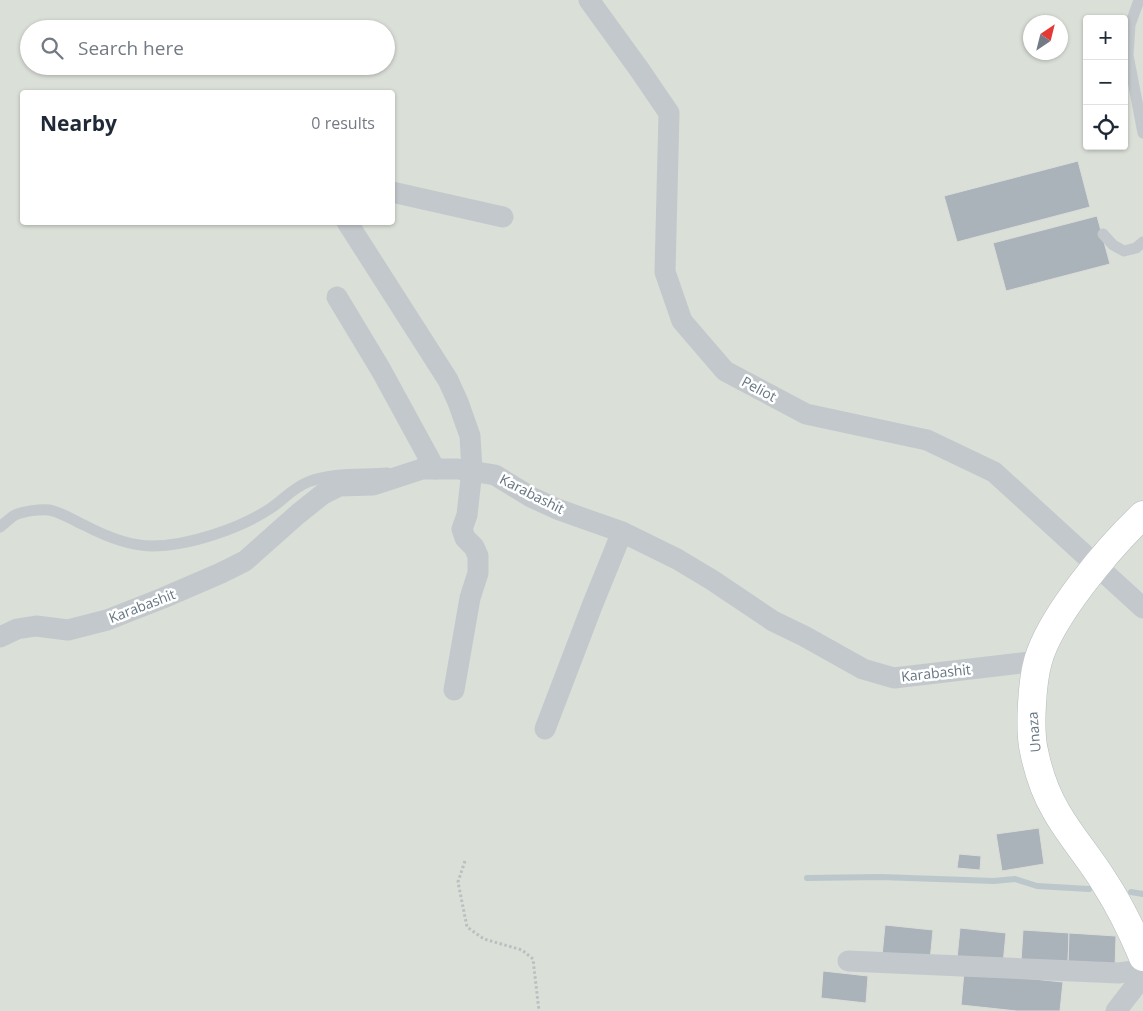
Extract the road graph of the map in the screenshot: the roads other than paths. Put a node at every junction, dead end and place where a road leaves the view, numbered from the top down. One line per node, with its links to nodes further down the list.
1 (589, 0): 16 (street, Peliot)
2 (1139, 0): 3 (lane)
3 (1143, 133)
4 (395, 193): 5 (street)
5 (504, 218)
6 (349, 225): 11 (street)
7 (1103, 234): 8 (lane)
8 (1143, 242)
9 (337, 296): 10 (street)
10 (436, 469): 11 (street, Karabashit); 12 (street, Karabashit)
11 (472, 470): 15 (street, Karabashit); 20 (street)
12 (409, 472): 14 (lane); 18 (street, Karabashit)
13 (1143, 515): 16 (main road, Unaza)
14 (0, 527)
15 (622, 532): 19 (street, Karabashit); 21 (street)
16 (1098, 566): 17 (street, Peliot); 19 (main road, Unaza)
17 (1143, 608)
18 (0, 636)
19 (1038, 660): 22 (main road, Unaza)
20 (454, 690)
21 (544, 729)
22 (1143, 957)
23 (848, 961): 24 (street)
24 (1143, 970)
25 (1143, 976): 26 (street)
26 (1116, 1011)

